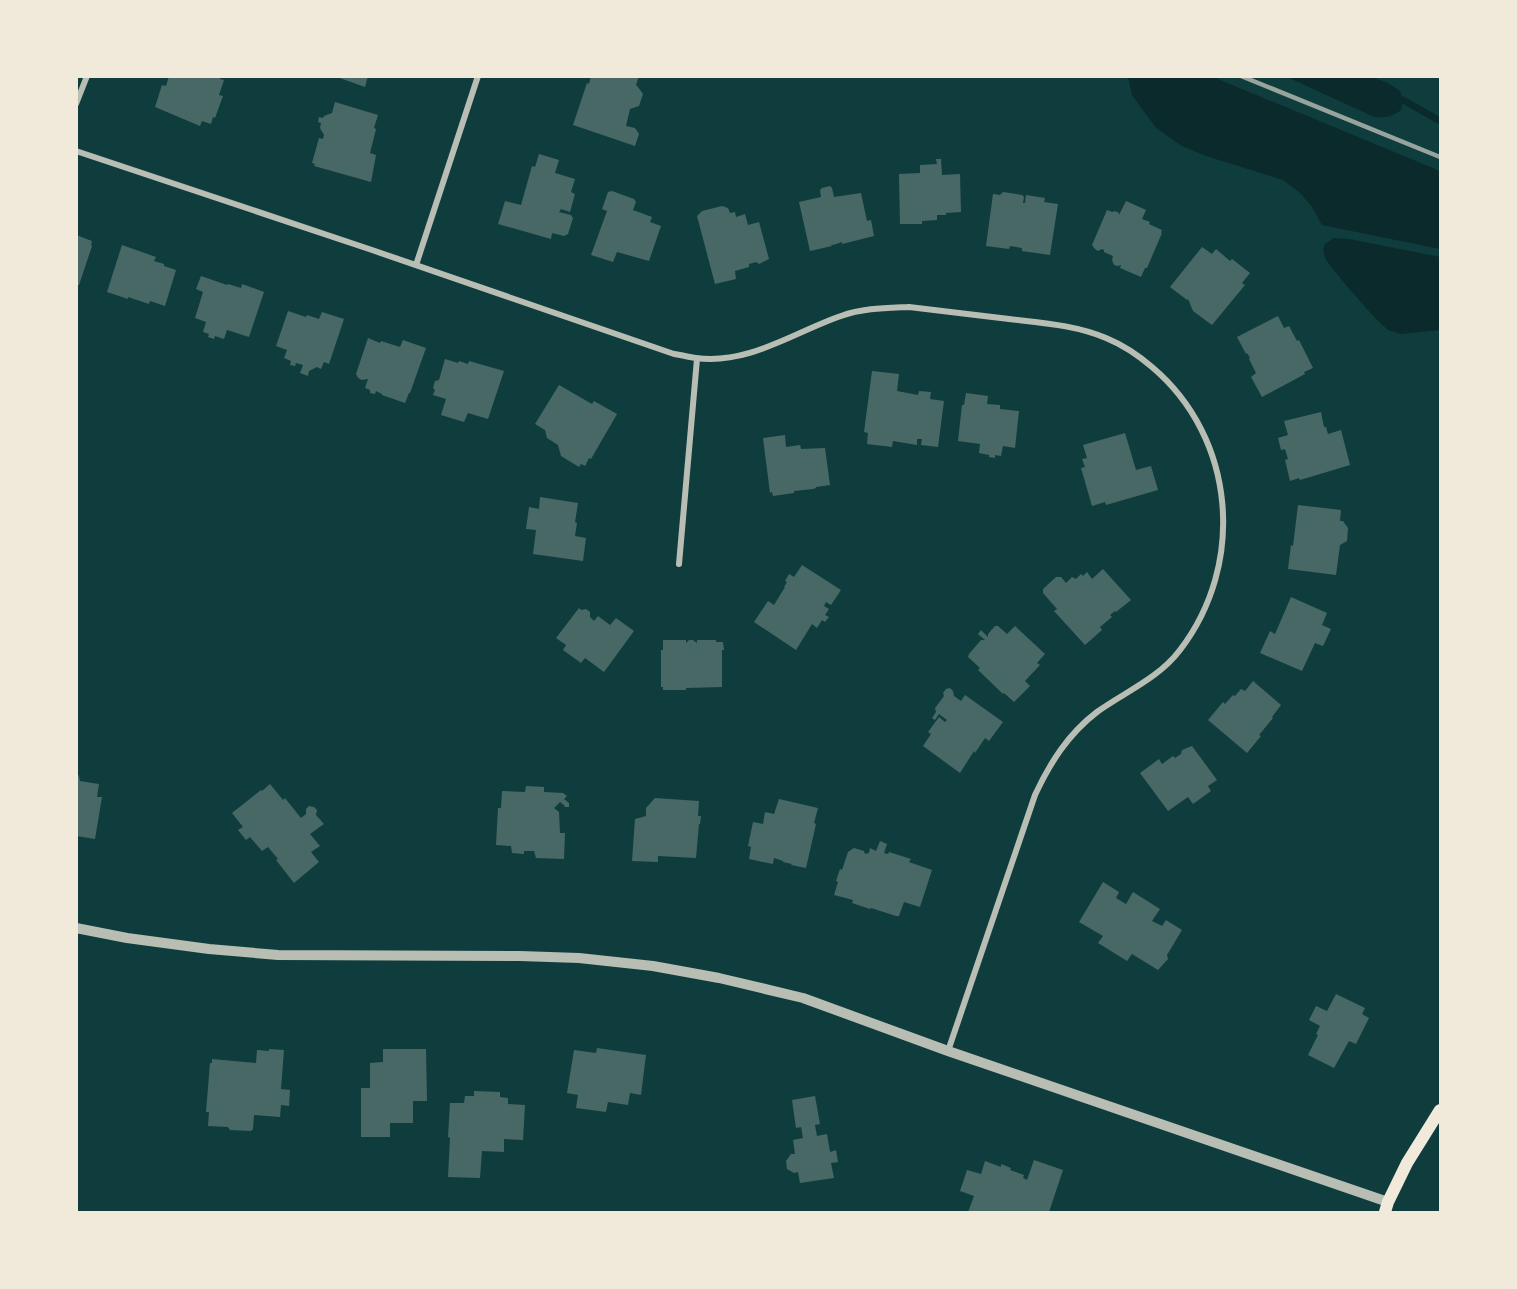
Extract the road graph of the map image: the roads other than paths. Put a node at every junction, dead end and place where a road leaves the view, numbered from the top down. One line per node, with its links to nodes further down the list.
1 (87, 76): 3 (street)
2 (478, 76): 5 (street)
3 (76, 104)
4 (76, 151): 5 (street)
5 (416, 265): 6 (street)
6 (697, 358): 7 (street); 9 (street)
7 (679, 564)
8 (76, 928): 9 (street)
9 (948, 1051): 11 (street)
10 (1440, 1110): 11 (main road)
11 (1387, 1207)

